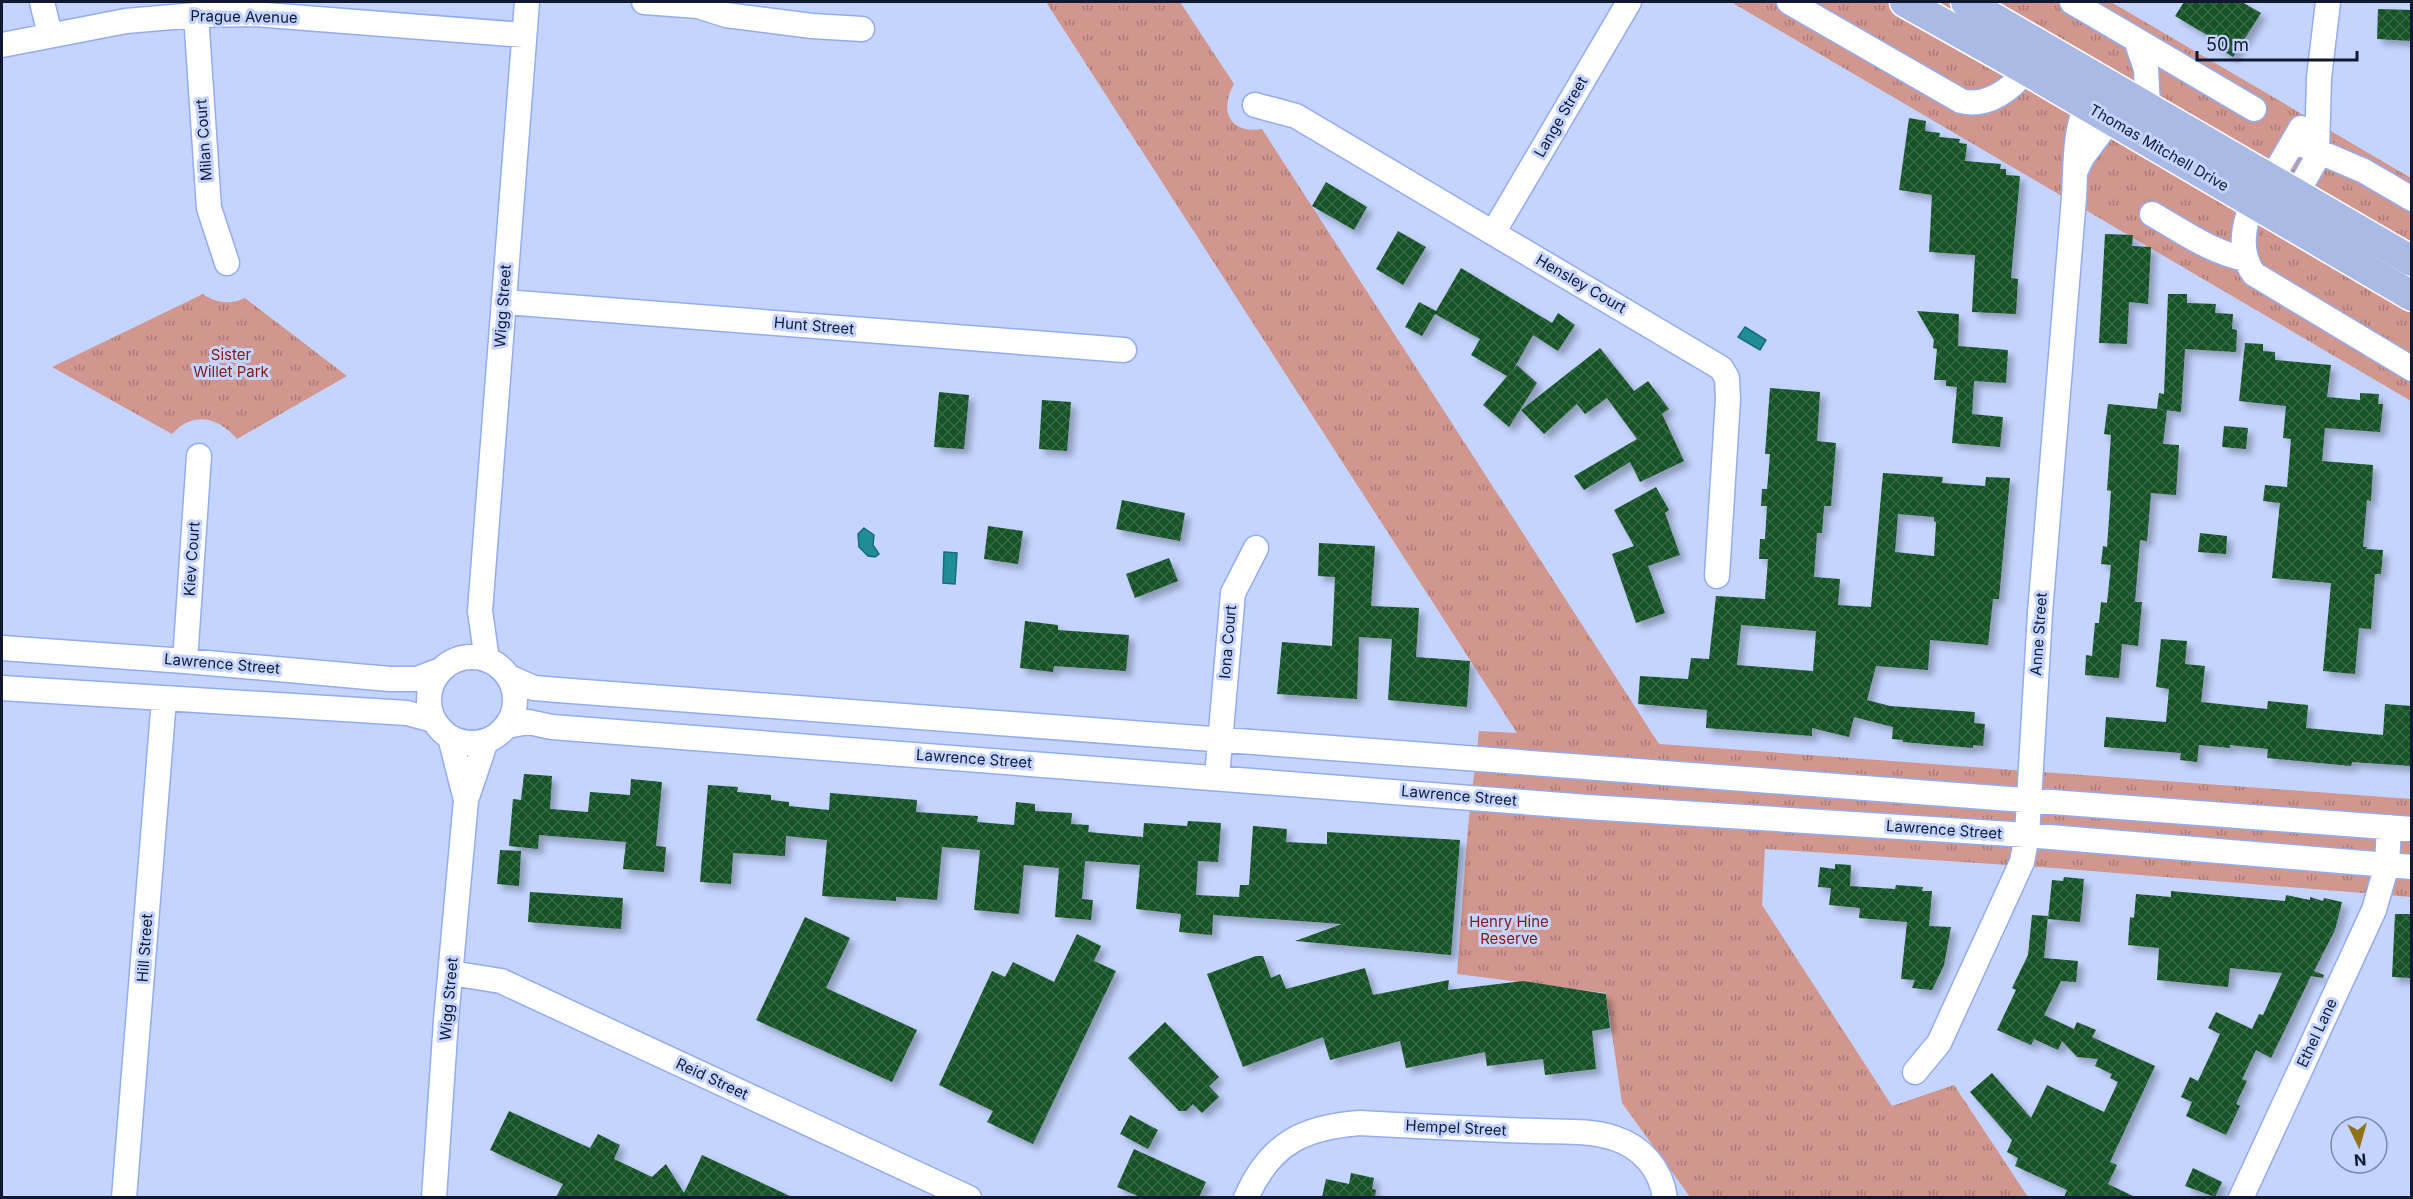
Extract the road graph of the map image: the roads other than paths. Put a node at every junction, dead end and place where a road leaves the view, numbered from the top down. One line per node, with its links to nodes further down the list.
1 (42, 2): 13 (street)
2 (527, 2): 12 (street, Wigg Street)
3 (644, 2): 11 (street)
4 (1629, 2): 31 (street, Lange Street)
5 (1789, 2): 17 (street)
6 (1905, 2): 17 (main road, Thomas Mitchell Drive)
7 (1966, 2): 16 (main road, Thomas Mitchell Drive)
8 (2072, 2): 14 (street)
9 (2328, 2): 18 (street)
10 (195, 15): 12 (street, Prague Avenue); 13 (street, Prague Avenue); 34 (street, Milan Court)
11 (862, 29)
12 (524, 34): 36 (street, Wigg Street)
13 (50, 36): 15 (street, Prague Avenue)
14 (2136, 40): 21 (street, Thomas Mitchell Drive); 22 (street)
15 (2, 45)
16 (2043, 45): 17 (main road); 19 (main road, Thomas Mitchell Drive)
17 (2026, 70): 23 (main road, Thomas Mitchell Drive)
18 (2319, 78): 24 (street); 25 (street)
19 (2115, 87): 21 (main road, Thomas Mitchell Drive); 23 (main road)
20 (1256, 105): 31 (street, Hensley Court)
21 (2148, 106): 26 (main road, Thomas Mitchell Drive)
22 (2254, 109)
23 (2098, 113): 29 (main road, Thomas Mitchell Drive); 59 (street, Anne Street)
24 (2294, 141): 25 (street); 26 (street)
25 (2317, 152): 27 (street); 28 (street)
26 (2271, 178): 27 (main road, Thomas Mitchell Drive); 29 (main road)
27 (2297, 193): 29 (main road); 33 (main road, Thomas Mitchell Drive)
28 (2412, 199)
29 (2253, 203): 32 (street); 35 (main road, Thomas Mitchell Drive)
30 (2152, 214): 32 (street)
31 (1493, 233): 41 (street, Hensley Court)
32 (2246, 259): 38 (street)
33 (2412, 261)
34 (227, 264)
35 (2412, 296)
36 (504, 302): 37 (street, Hunt Street); 42 (street, Wigg Street)
37 (1124, 351)
38 (2412, 369)
39 (199, 456): 45 (street, Kiev Court)
40 (1256, 548): 54 (street, Iona Court)
41 (1717, 576)
42 (480, 611): 44 (street, Wigg Street); 46 (street, Wigg Street)
43 (2, 648): 45 (street, Lawrence Street)
44 (487, 660): 46 (street); 47 (street)
45 (185, 661): 46 (street, Lawrence Street)
46 (449, 665): 52 (street)
47 (509, 677): 50 (street); 51 (street)
48 (2, 688): 49 (street)
49 (164, 699): 52 (street); 67 (street, Hill Street)
50 (860, 713): 54 (street); 55 (street)
51 (507, 726): 53 (street); 55 (street, Lawrence Street)
52 (441, 728): 53 (street); 58 (street, Wigg Street)
53 (486, 741): 58 (street, Wigg Street)
54 (1219, 741): 56 (street); 57 (street, Iona Court)
55 (858, 750): 57 (street, Lawrence Street)
56 (1685, 773): 59 (street); 60 (street)
57 (1217, 777): 60 (street, Lawrence Street)
58 (466, 800): 65 (street, Wigg Street)
59 (2029, 801): 61 (street); 62 (street, Anne Street)
60 (1683, 812): 62 (street, Lawrence Street)
61 (2400, 828): 63 (street, Ethel Lane)
62 (2027, 835): 63 (street, Lawrence Street); 66 (street, Anne Street)
63 (2387, 865): 64 (street, Lawrence Street); 72 (street, Ethel Lane)
64 (2412, 867)
65 (452, 972): 68 (street, Wigg Street); 69 (street, Reid Street)
66 (1915, 1072)
67 (124, 1197)
68 (434, 1197)
69 (969, 1197)
70 (1246, 1197): 71 (street, Hempel Street)
71 (1665, 1197)
72 (2241, 1197)

